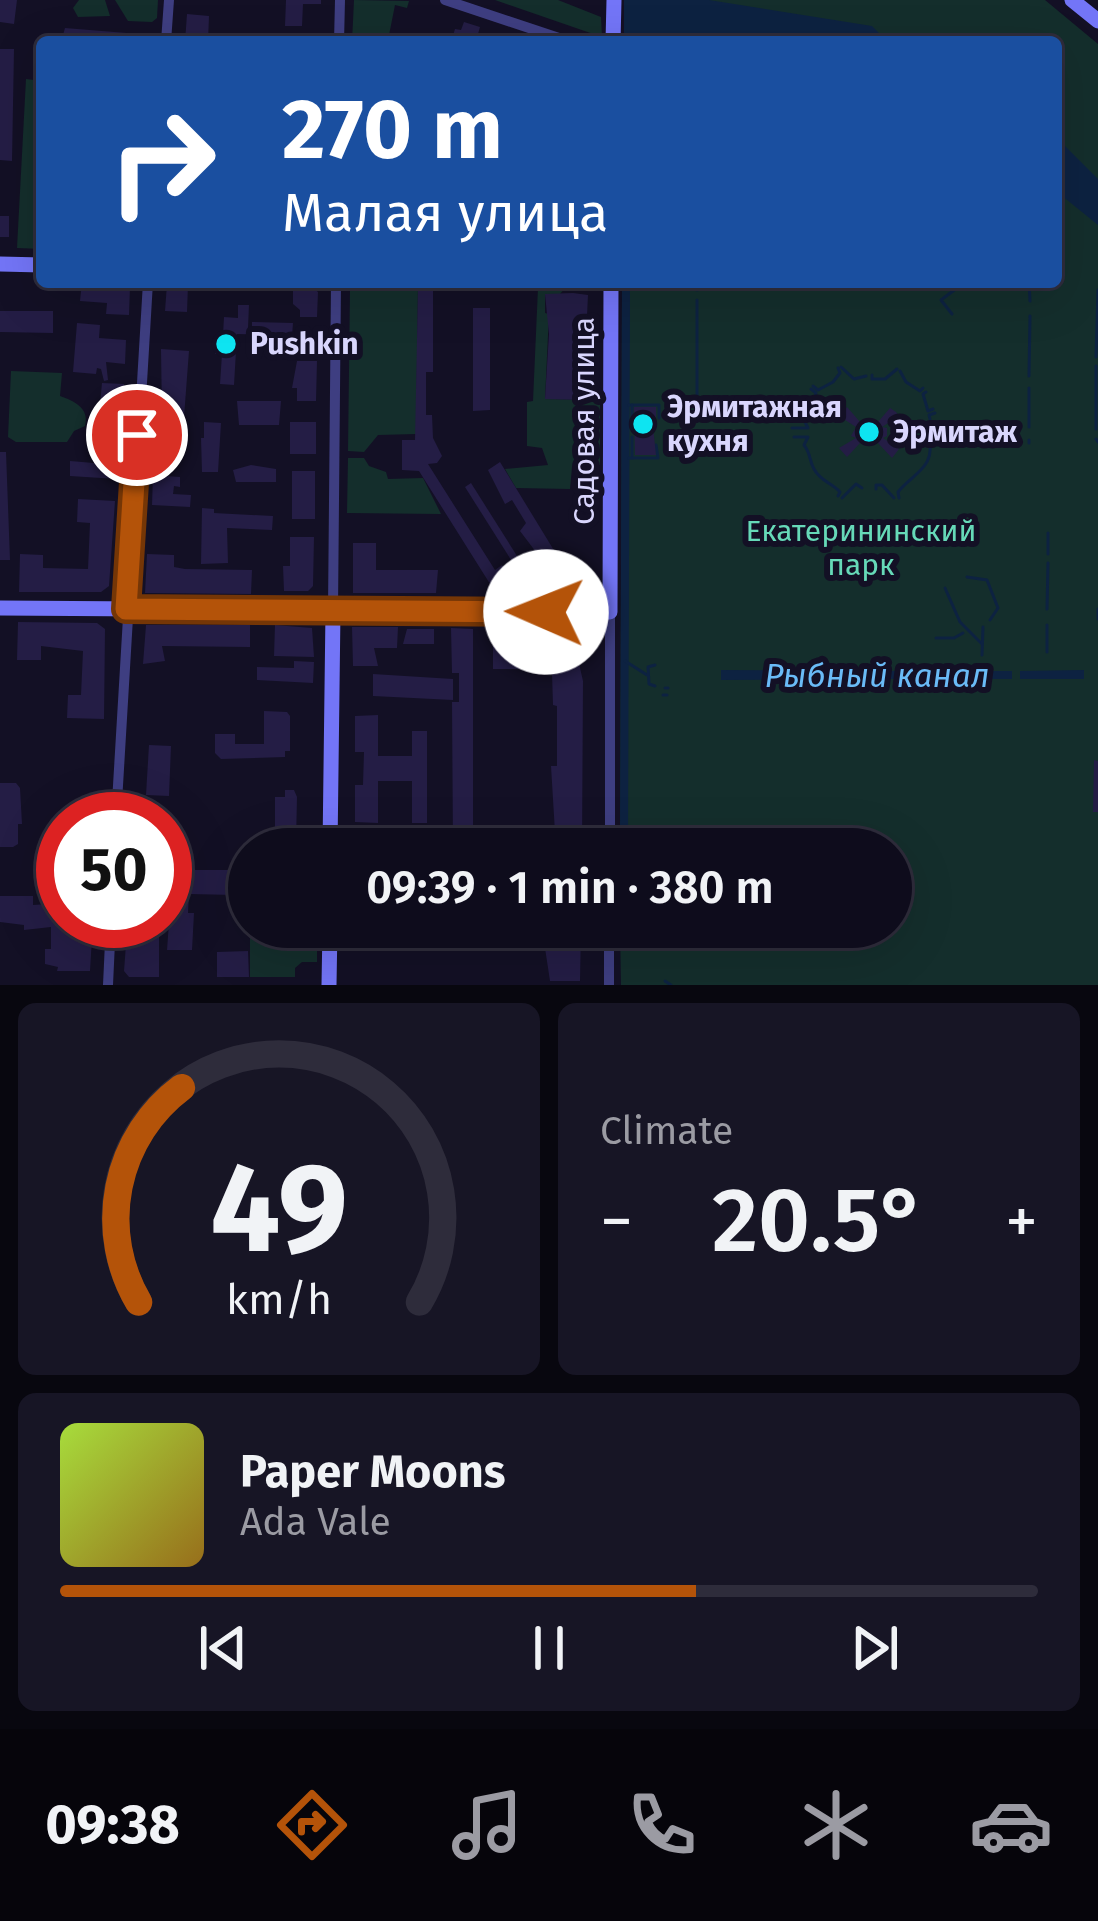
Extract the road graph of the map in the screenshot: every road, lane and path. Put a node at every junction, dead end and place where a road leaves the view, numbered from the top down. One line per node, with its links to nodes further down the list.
1 (169, 0): 7 (street)
2 (340, 0): 8 (street)
3 (445, 0): 9 (street)
4 (614, 0): 10 (main road)
5 (1072, 0): 6 (main road)
6 (1098, 21)
7 (166, 36)
8 (339, 36)
9 (554, 36)
10 (613, 36)
11 (0, 264): 12 (main road)
12 (36, 265)
13 (148, 288): 17 (street)
14 (336, 288): 18 (street)
15 (611, 288): 19 (main road, Садовая улица)
16 (0, 608): 17 (main road)
17 (126, 609): 18 (main road); 20 (street)
18 (333, 610): 19 (main road); 21 (main road)
19 (610, 612): 22 (street, Садовая улица)
20 (117, 792)
21 (330, 828)
22 (610, 828)
23 (110, 948): 26 (street)
24 (330, 948): 27 (main road)
25 (609, 948): 28 (street)
26 (108, 985)
27 (329, 985)
28 (609, 985)

